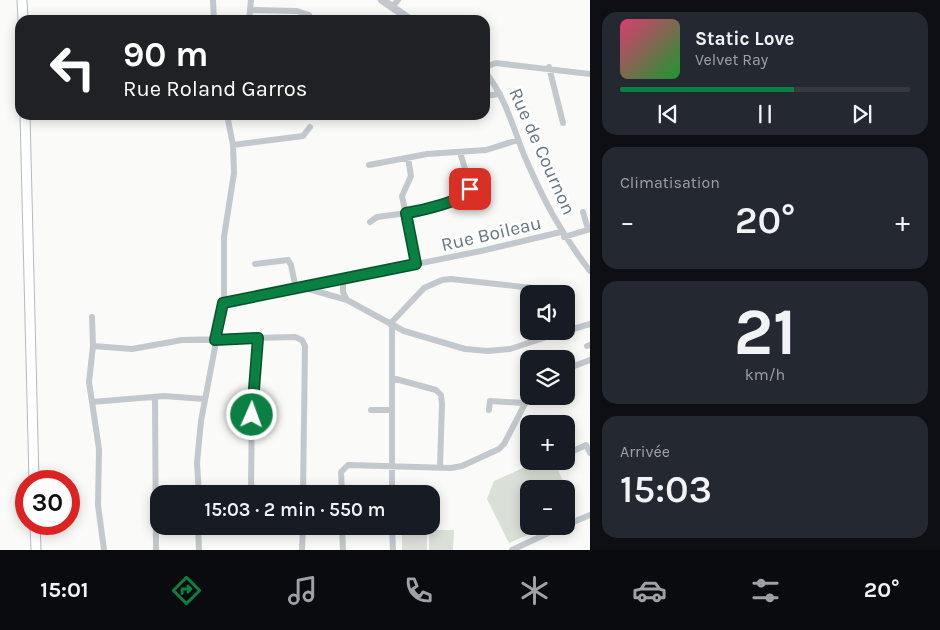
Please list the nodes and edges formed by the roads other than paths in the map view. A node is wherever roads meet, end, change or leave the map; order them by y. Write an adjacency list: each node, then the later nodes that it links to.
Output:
1 (22, 0): 8 (main road)
2 (213, 0): 9 (street)
3 (251, 0): 7 (street)
4 (382, 0): 6 (street)
5 (398, 0): 6 (street)
6 (392, 8): 12 (street)
7 (250, 10): 10 (street); 11 (street)
8 (23, 15)
9 (214, 15)
10 (250, 15)
11 (309, 15)
12 (403, 15)
13 (490, 65): 14 (street)
14 (549, 67): 15 (street); 21 (street)
15 (590, 74)
16 (490, 79): 17 (street, Rue de Cournon)
17 (500, 94): 18 (street); 23 (street, Rue de Cournon)
18 (490, 95)
19 (25, 120): 68 (main road)
20 (228, 120): 24 (street)
21 (563, 123)
22 (310, 127): 24 (street)
23 (518, 140): 25 (street); 32 (street, Rue de Cournon)
24 (233, 145): 44 (street)
25 (460, 152): 26 (street); 29 (street)
26 (408, 158): 27 (street); 29 (street)
27 (369, 165)
28 (583, 212): 31 (street)
29 (406, 213): 30 (street); 34 (street)
30 (370, 222)
31 (589, 229): 32 (street, Rue Boileau)
32 (562, 234): 34 (street, Rue Boileau); 35 (street, Rue de Cournon)
33 (255, 264): 41 (street)
34 (416, 264): 37 (street, Rue Boileau)
35 (587, 264): 36 (street, Rue de Cournon)
36 (590, 271)
37 (343, 279): 38 (street, Rue Boileau); 43 (street)
38 (329, 282): 40 (street, Rue Boileau); 42 (street)
39 (520, 287): 47 (street)
40 (304, 288): 41 (street, Rue Boileau); 42 (street)
41 (296, 289): 44 (street, Rue Boileau)
42 (328, 293): 43 (street)
43 (347, 300): 47 (street)
44 (223, 303): 50 (street)
45 (92, 318): 52 (street)
46 (590, 324): 48 (street)
47 (391, 325): 51 (street); 55 (street)
48 (575, 329)
49 (258, 338): 50 (street); 70 (street); 71 (street)
50 (215, 340): 52 (street); 57 (street)
51 (539, 340)
52 (94, 346): 58 (street)
53 (590, 360): 54 (street)
54 (575, 366)
55 (392, 378): 62 (street); 67 (street)
56 (155, 397): 57 (street); 58 (street); 84 (street)
57 (204, 399): 69 (street)
58 (92, 402): 83 (street)
59 (520, 403): 63 (street)
60 (523, 405): 67 (street)
61 (371, 410): 62 (street)
62 (392, 410): 66 (street)
63 (489, 410)
64 (589, 449): 65 (street)
65 (575, 450)
66 (392, 464): 67 (street); 72 (street); 73 (street)
67 (440, 466)
68 (34, 470)
69 (198, 485)
70 (251, 485)
71 (302, 485)
72 (342, 485)
73 (392, 485)
74 (590, 515): 75 (street)
75 (575, 522)
76 (35, 535): 82 (main road)
77 (198, 535): 85 (street)
78 (303, 535): 86 (street)
79 (342, 535): 87 (street)
80 (392, 535): 88 (street)
81 (545, 535): 89 (street)
82 (36, 550)
83 (104, 550)
84 (156, 550)
85 (199, 550)
86 (302, 550)
87 (342, 550)
88 (393, 550)
89 (512, 550)

